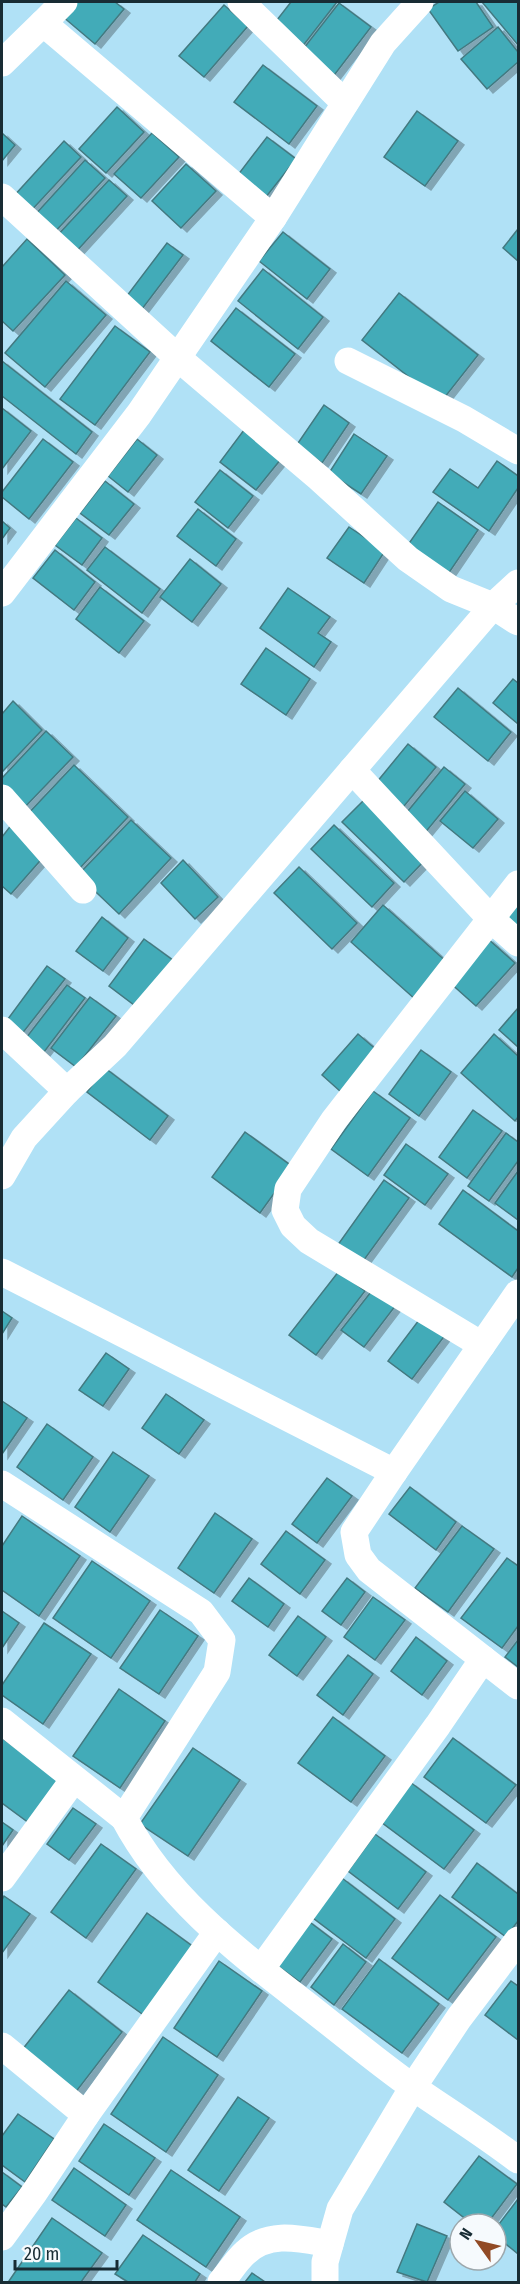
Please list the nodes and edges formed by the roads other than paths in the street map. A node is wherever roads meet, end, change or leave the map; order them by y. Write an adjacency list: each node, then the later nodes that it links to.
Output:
1 (64, 2): 4 (street)
2 (240, 2): 6 (street)
3 (420, 2): 6 (street)
4 (43, 23): 5 (street); 8 (street)
5 (2, 63)
6 (345, 103): 8 (street)
7 (2, 197): 9 (street)
8 (273, 218): 9 (street)
9 (178, 358): 13 (street); 14 (street)
10 (348, 361): 11 (street)
11 (519, 451)
12 (519, 583): 14 (street)
13 (2, 593)
14 (492, 606): 15 (street); 16 (street)
15 (519, 622)
16 (352, 771): 20 (street); 23 (street)
17 (2, 798): 19 (street)
18 (519, 884): 20 (street)
19 (82, 890)
20 (491, 919): 21 (street); 27 (street)
21 (519, 943)
22 (2, 1030): 23 (street)
23 (67, 1090): 24 (street)
24 (2, 1176)
25 (2, 1272): 28 (street)
26 (517, 1298): 27 (street)
27 (482, 1345): 28 (street)
28 (394, 1472): 30 (street)
29 (2, 1484): 34 (street)
30 (483, 1659): 31 (street); 38 (street)
31 (519, 1686)
32 (2, 1721): 33 (street)
33 (74, 1779): 34 (street); 35 (street)
34 (124, 1818): 36 (street)
35 (2, 1878)
36 (217, 1932): 38 (street); 41 (street)
37 (519, 1940): 40 (street)
38 (261, 1970): 40 (street)
39 (2, 2046): 41 (street)
40 (413, 2087): 42 (street); 44 (street)
41 (86, 2115): 43 (street)
42 (519, 2160)
43 (2, 2237)
44 (330, 2244): 45 (street); 46 (street)
45 (221, 2283)
46 (325, 2283)

